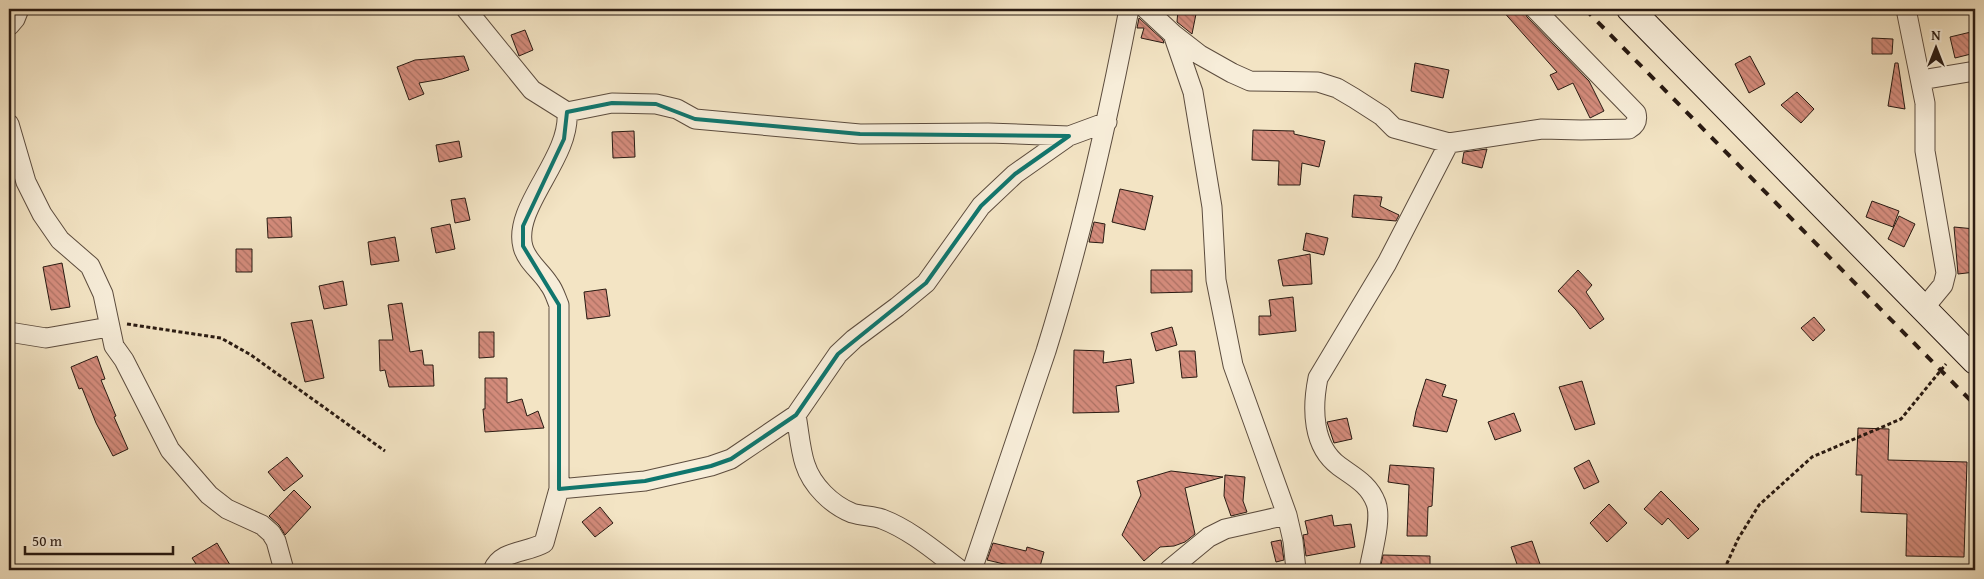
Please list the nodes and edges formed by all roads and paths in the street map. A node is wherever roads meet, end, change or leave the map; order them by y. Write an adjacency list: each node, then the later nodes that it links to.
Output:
1 (19, 9): 8 (street)
2 (466, 9): 12 (street)
3 (1129, 9): 13 (street)
4 (1146, 9): 9 (street)
5 (1534, 9): 16 (street)
6 (1630, 9): 17 (street)
7 (1906, 9): 11 (street)
8 (9, 26)
9 (1173, 34): 16 (street); 24 (street)
10 (1975, 71): 11 (street)
11 (1921, 80): 17 (street)
12 (567, 112): 15 (street); 23 (street)
13 (1107, 122): 15 (street); 28 (street)
14 (9, 124): 18 (street)
15 (1069, 136): 21 (street)
16 (1448, 143): 31 (street)
17 (1924, 308): 20 (street)
18 (109, 327): 19 (street); 22 (path); 25 (street)
19 (9, 332)
20 (1968, 353): 32 (path)
21 (796, 415): 23 (street); 27 (street)
22 (386, 451)
23 (559, 489): 26 (street)
24 (1287, 515): 29 (street); 30 (street)
25 (284, 570)
26 (493, 570)
27 (960, 570)
28 (972, 570)
29 (1169, 570)
30 (1296, 570)
31 (1369, 570)
32 (1724, 570)

